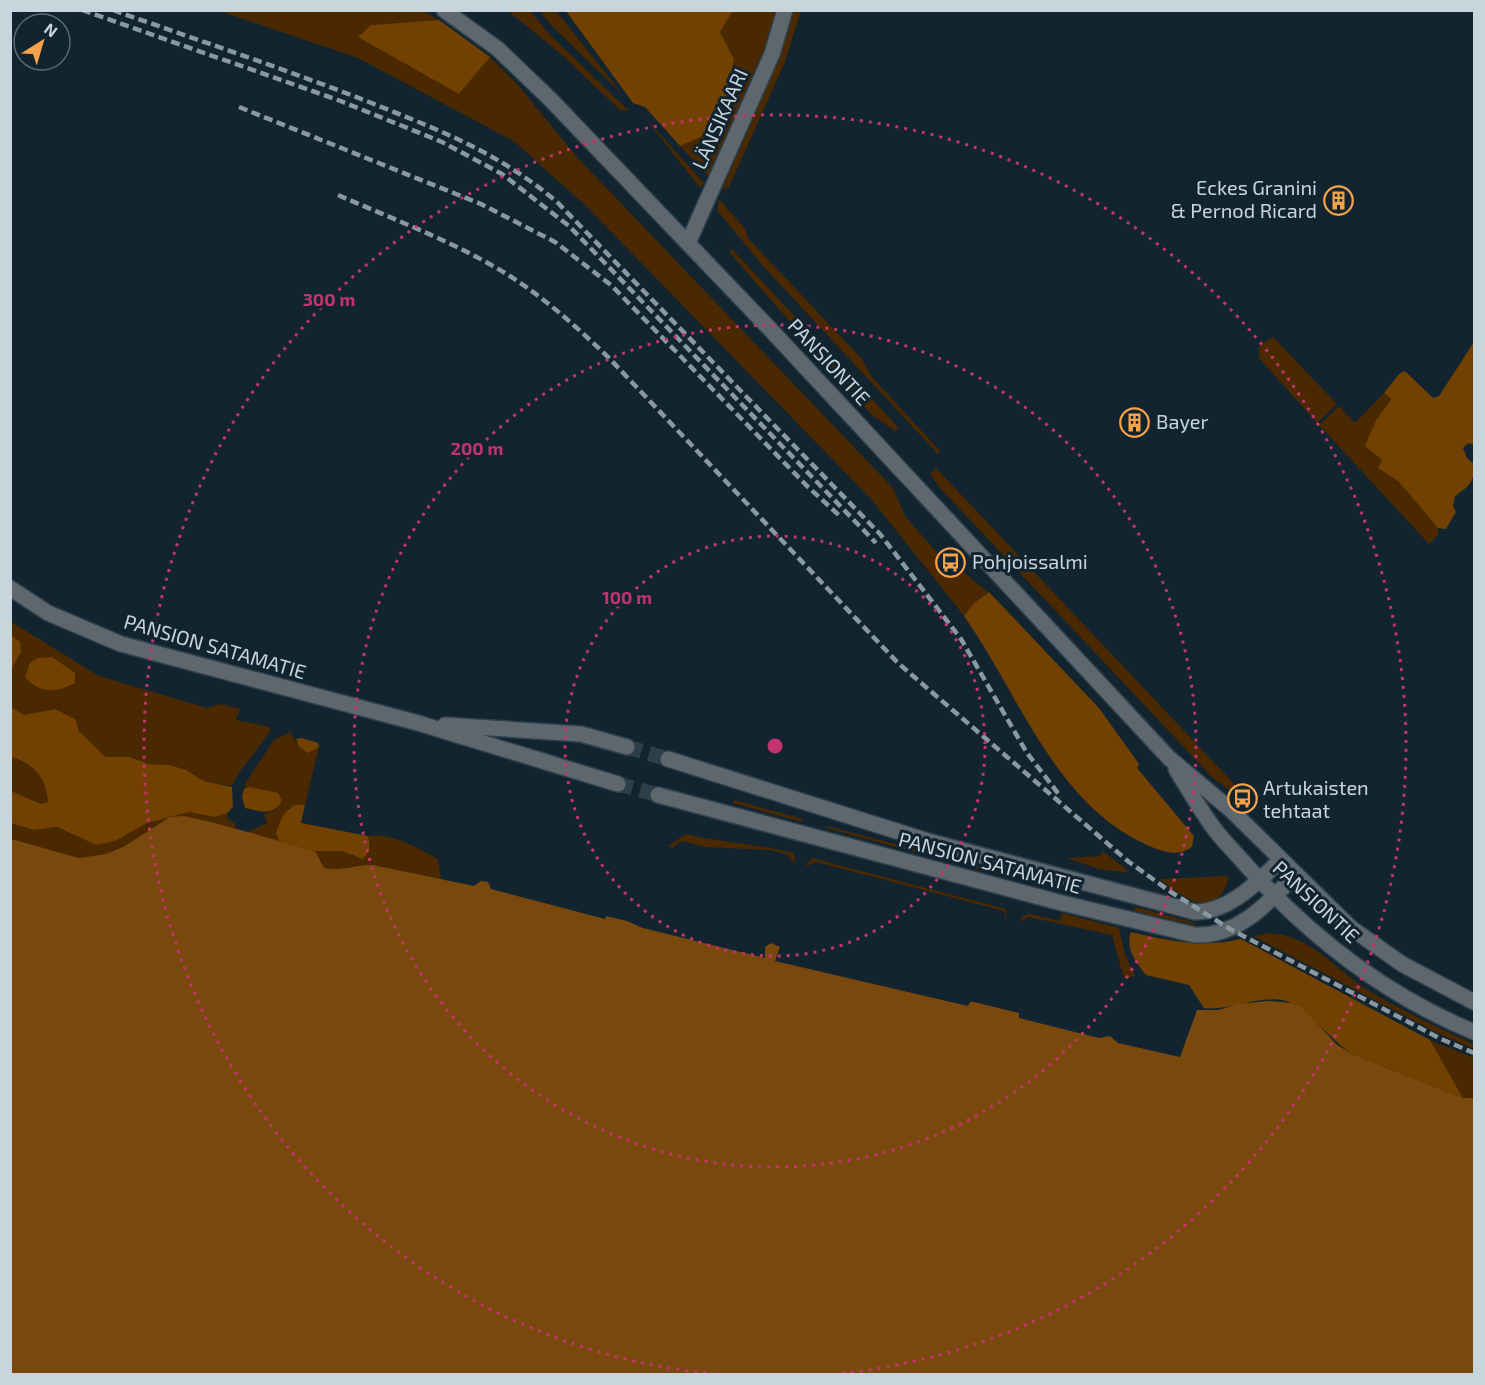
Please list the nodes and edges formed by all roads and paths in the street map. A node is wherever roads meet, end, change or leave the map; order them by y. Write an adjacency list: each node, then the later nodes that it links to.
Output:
1 (444, 10): 3 (street, PANSIONTIE)
2 (785, 10): 3 (street, LÄNSIKAARI)
3 (688, 243): 7 (street, PANSIONTIE)
4 (10, 588): 5 (street, PANSION SATAMATIE)
5 (418, 723): 6 (street, PANSION SATAMATIE); 9 (street, PANSION SATAMATIE)
6 (627, 747)
7 (1169, 758): 11 (street, PANSIONTIE); 13 (street, PANSIONTIE)
8 (668, 759): 13 (street, PANSION SATAMATIE)
9 (618, 784)
10 (658, 795): 14 (street, PANSION SATAMATIE)
11 (1281, 860): 12 (street, PANSIONTIE); 13 (street, PANSION SATAMATIE)
12 (1295, 875): 14 (street, PANSION SATAMATIE); 15 (street, PANSIONTIE)
13 (1259, 880): 14 (street, PANSIONTIE)
14 (1275, 896): 16 (street, PANSIONTIE)
15 (1474, 1002)
16 (1474, 1032)

